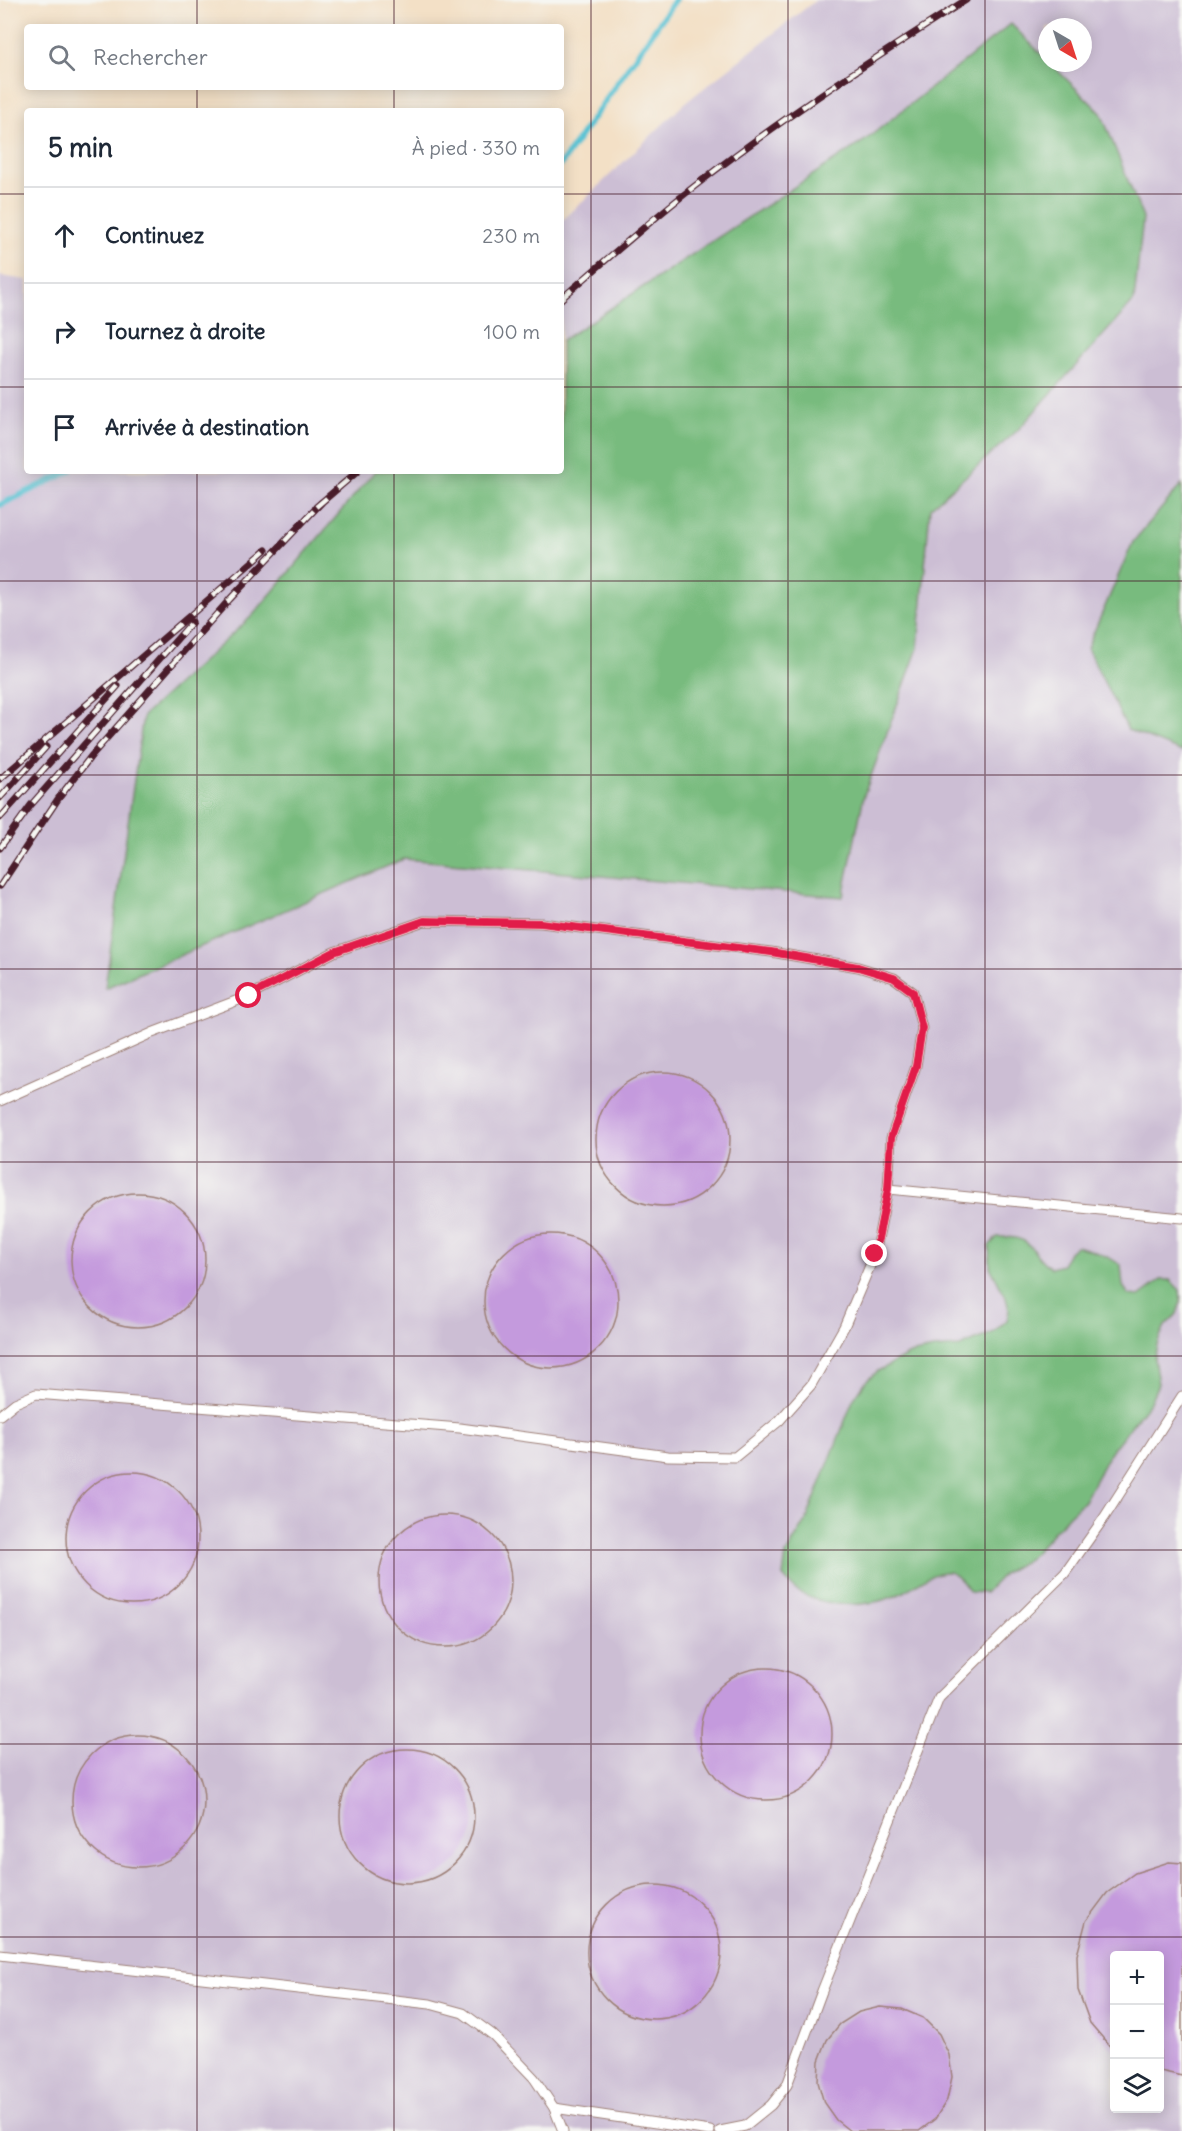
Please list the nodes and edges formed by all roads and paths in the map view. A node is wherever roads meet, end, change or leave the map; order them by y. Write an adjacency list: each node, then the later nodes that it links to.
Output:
1 (0, 1101): 2 (lane)
2 (888, 1189): 3 (lane); 5 (lane)
3 (1182, 1218)
4 (1182, 1396): 10 (lane)
5 (0, 1415)
6 (0, 1955): 7 (lane)
7 (554, 2109): 8 (lane); 9 (lane)
8 (564, 2131)
9 (710, 2131)
10 (720, 2131)

